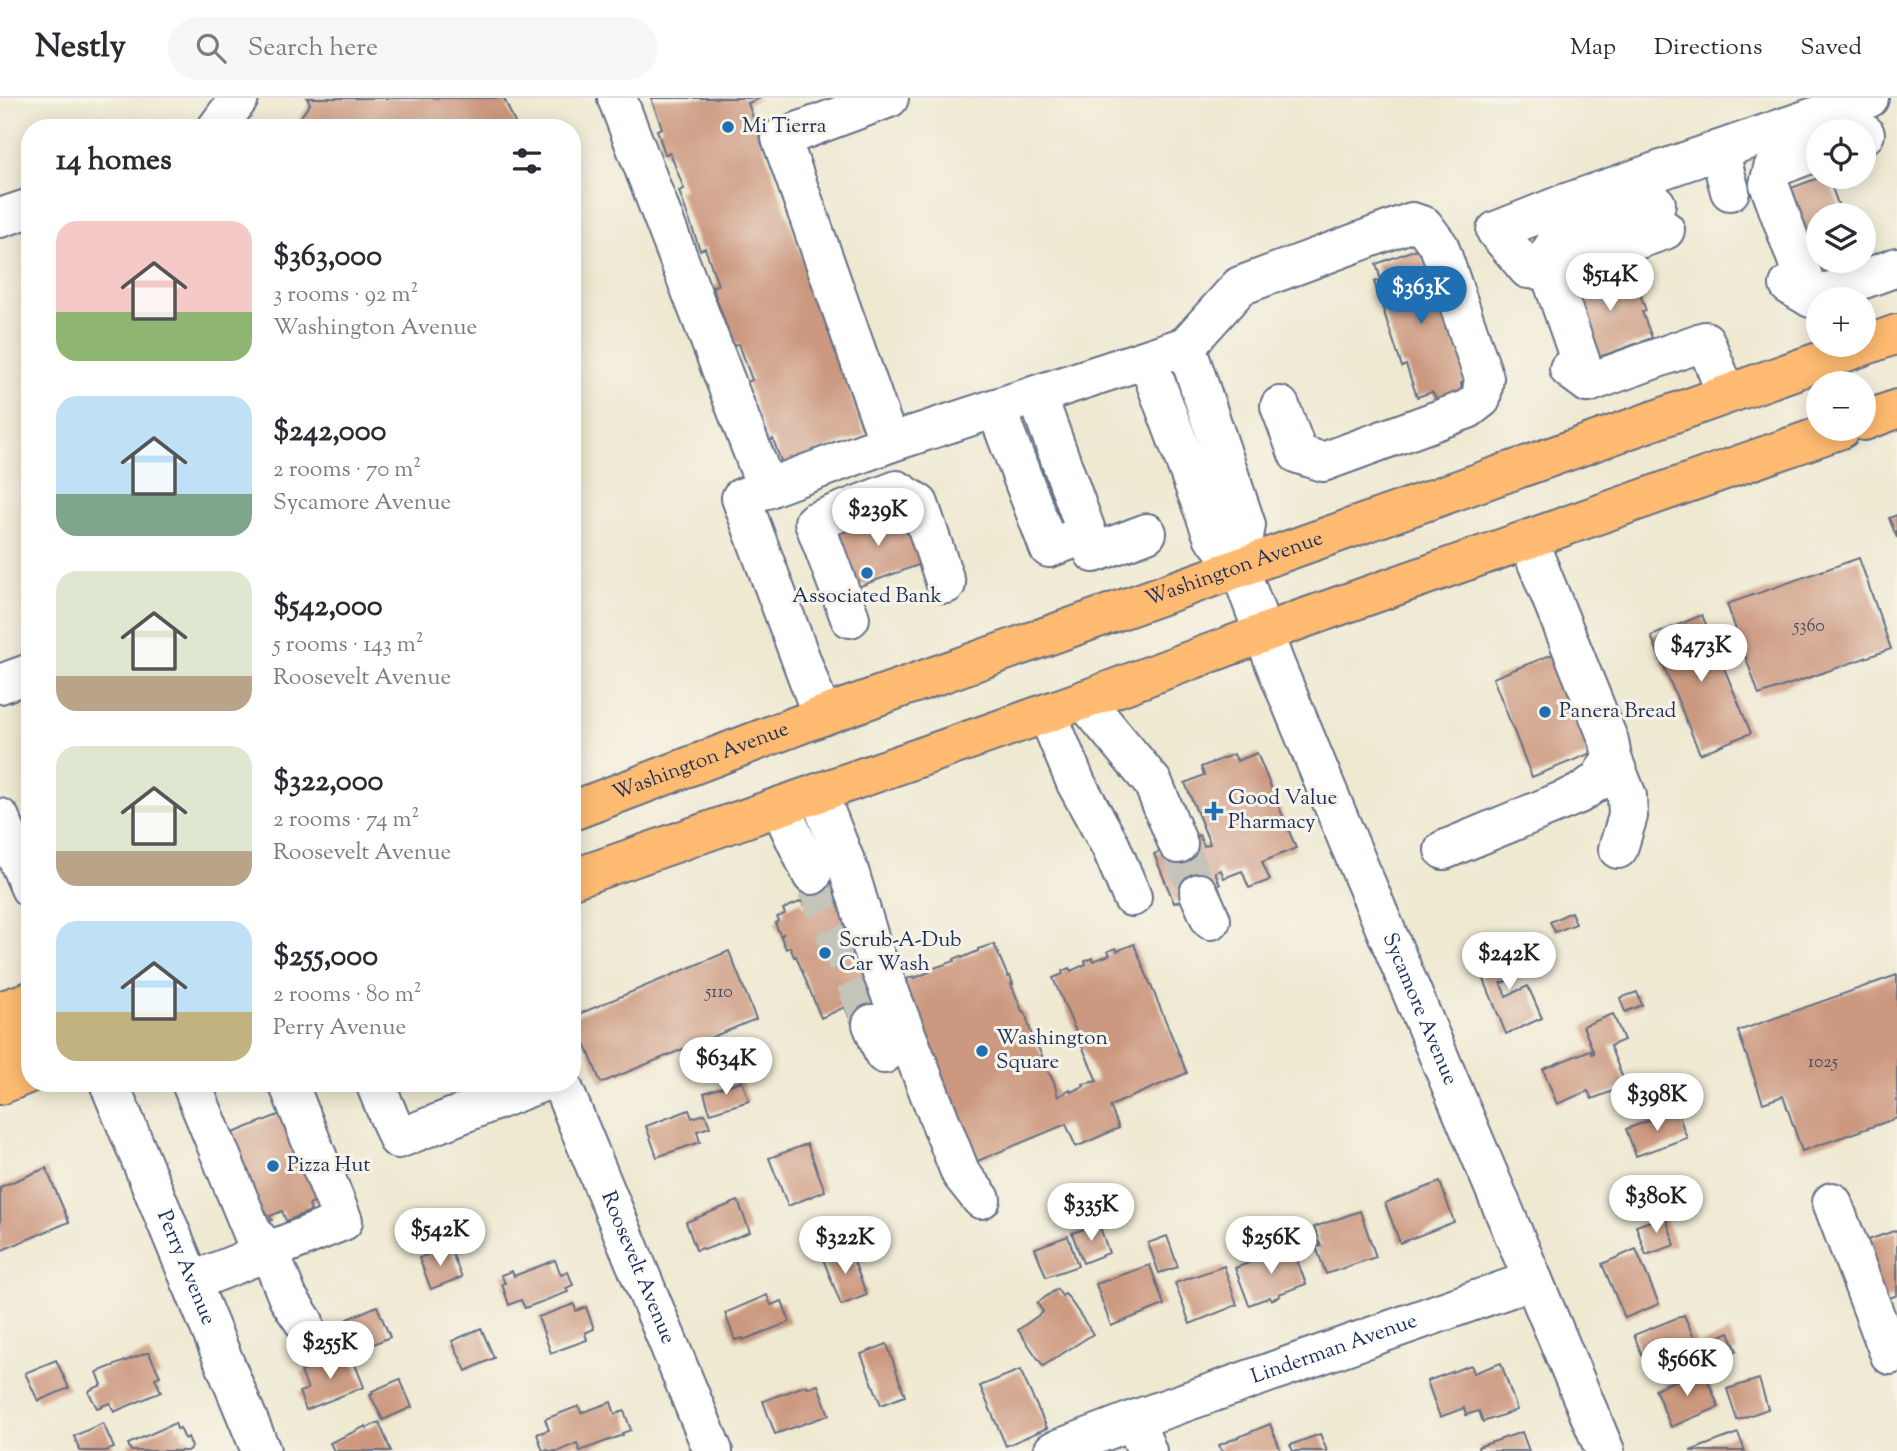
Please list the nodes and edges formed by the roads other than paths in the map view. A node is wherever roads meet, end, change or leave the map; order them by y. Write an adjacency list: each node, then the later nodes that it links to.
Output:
1 (239, 98): 4 (street)
2 (617, 98): 25 (street)
3 (889, 98): 24 (street)
4 (224, 119)
5 (1806, 133): 6 (street)
6 (1719, 150): 8 (street); 13 (street)
7 (1806, 156): 12 (street)
8 (1730, 191)
9 (21, 211): 11 (street)
10 (1660, 217): 13 (street)
11 (0, 218)
12 (1897, 267)
13 (1549, 270): 17 (street)
14 (1897, 334): 17 (main road, Washington Avenue)
15 (1186, 345): 16 (street); 19 (street); 29 (street)
16 (1147, 359): 18 (street); 29 (street)
17 (1726, 393): 29 (main road, Washington Avenue)
18 (1037, 395): 20 (street); 27 (street)
19 (1280, 406)
20 (996, 408): 24 (street); 27 (street)
21 (1897, 409): 22 (main road)
22 (1876, 417)
23 (1807, 441): 28 (main road)
24 (889, 443): 25 (street)
25 (767, 489): 37 (street)
26 (1147, 533): 27 (street)
27 (1087, 534)
28 (1528, 540): 32 (main road); 38 (street)
29 (1239, 567): 32 (street, Sycamore Avenue); 37 (main road, Washington Avenue)
30 (946, 584): 31 (street)
31 (850, 618)
32 (1263, 633): 35 (main road); 65 (street, Sycamore Avenue)
33 (21, 676): 34 (street)
34 (0, 684)
35 (1084, 700): 36 (main road); 43 (street)
36 (1046, 713): 39 (main road); 49 (street)
37 (822, 716): 41 (main road, Washington Avenue)
38 (1612, 758): 44 (street); 45 (street)
39 (818, 793): 40 (main road); 62 (street)
40 (780, 807): 47 (street); 48 (main road)
41 (581, 808)
42 (0, 821): 46 (street)
43 (1178, 844)
44 (1618, 849)
45 (1444, 850)
46 (21, 868)
47 (812, 875)
48 (581, 876)
49 (1132, 897)
50 (21, 1004): 51 (main road)
51 (0, 1012)
52 (21, 1042): 53 (main road)
53 (0, 1050)
54 (21, 1076): 55 (main road)
55 (0, 1084)
56 (113, 1092): 66 (street, Perry Avenue)
57 (195, 1092): 64 (street)
58 (292, 1092): 64 (street)
59 (379, 1092): 60 (street)
60 (517, 1092)
61 (565, 1092): 71 (street, Roosevelt Avenue)
62 (981, 1199)
63 (1832, 1202): 68 (street)
64 (270, 1251): 66 (street); 67 (street)
65 (1533, 1280): 69 (street, Linderman Avenue); 73 (street, Sycamore Avenue)
66 (191, 1282): 70 (street, Perry Avenue)
67 (304, 1322)
68 (1897, 1352)
69 (1141, 1435): 72 (street, Linderman Avenue)
70 (261, 1451)
71 (713, 1451)
72 (1052, 1451)
73 (1605, 1451)

